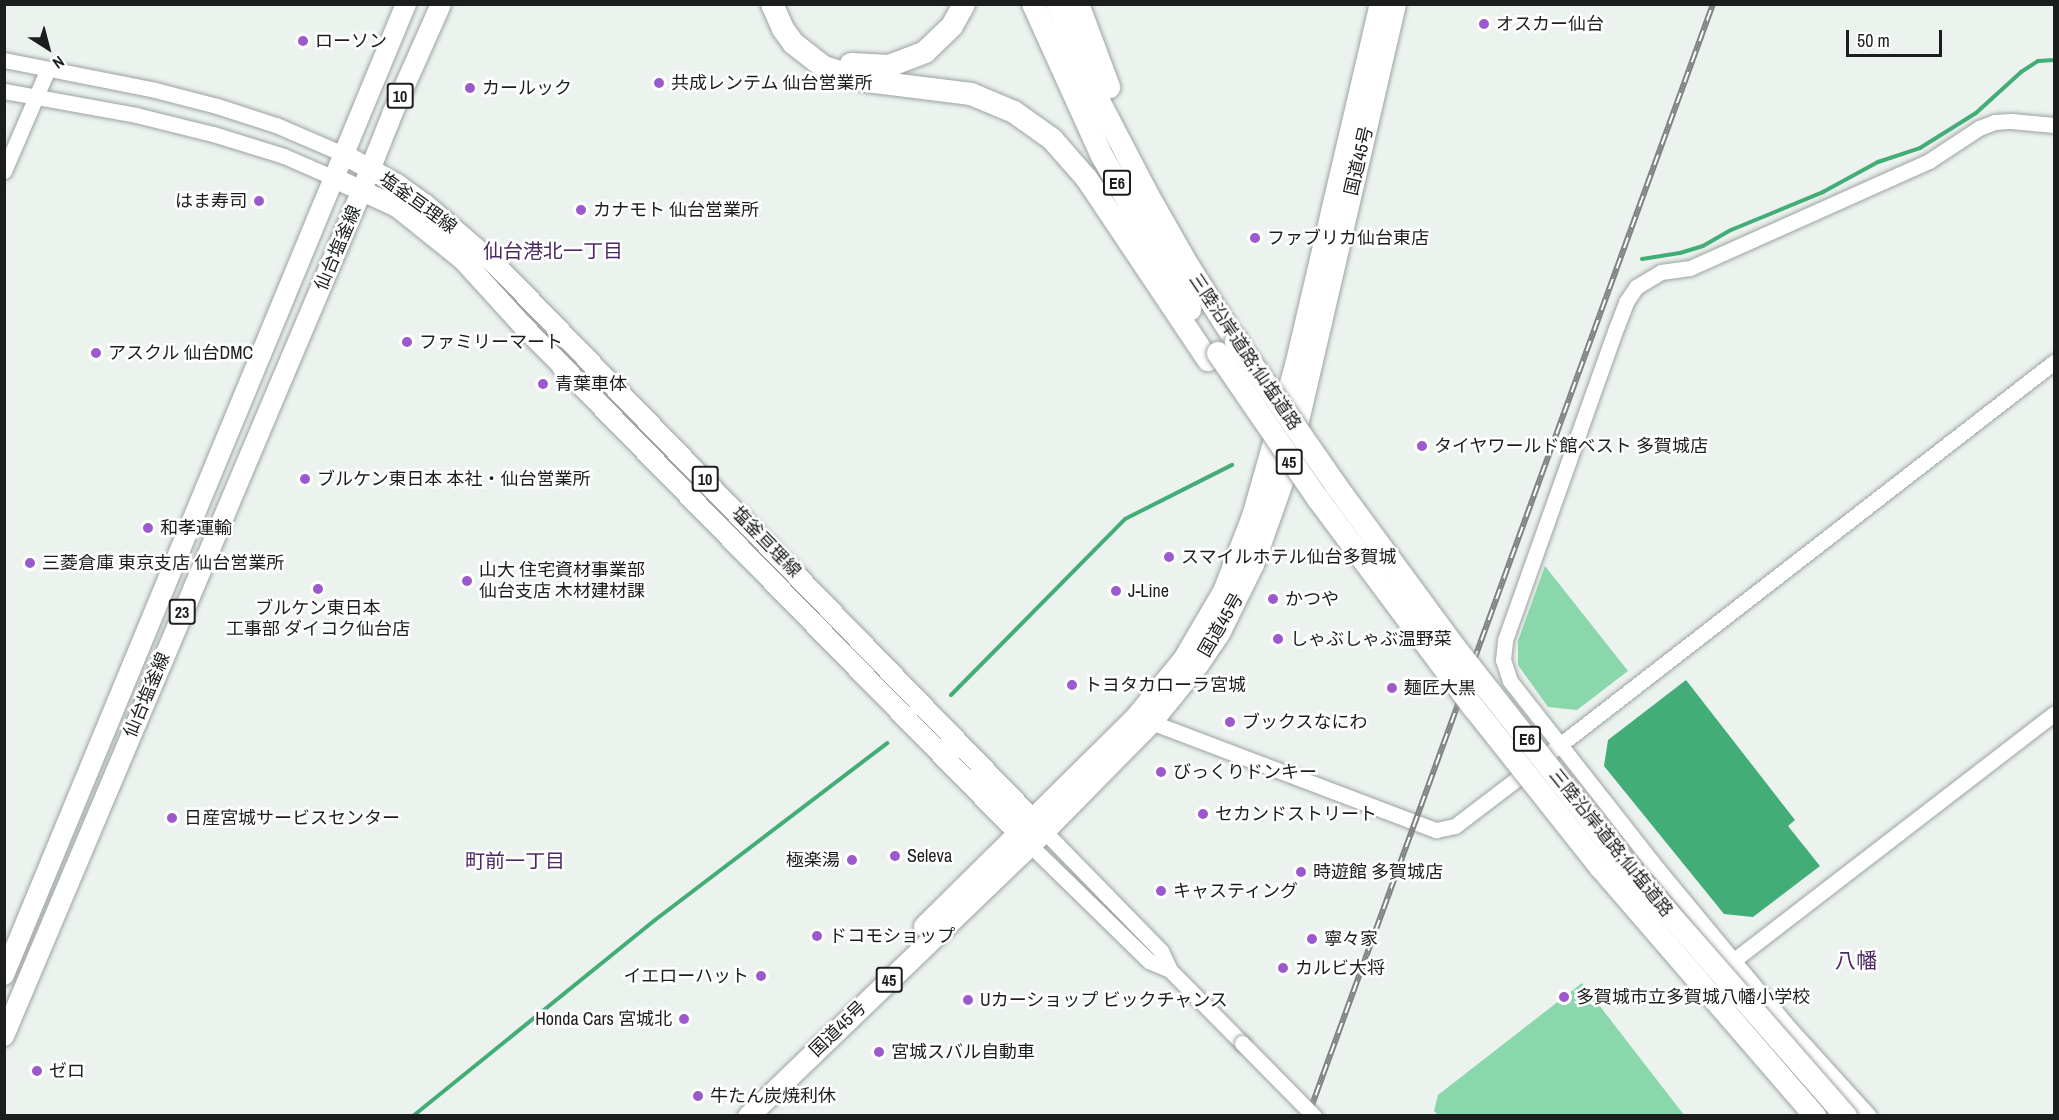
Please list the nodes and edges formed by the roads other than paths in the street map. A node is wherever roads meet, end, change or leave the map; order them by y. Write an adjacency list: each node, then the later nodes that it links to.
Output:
1 (406, 4): 16 (main road, 10)
2 (441, 4): 17 (main road, 塩釜亘理線 / 10)
3 (772, 4): 22 (highway)
4 (786, 4): 5 (highway)
5 (964, 4)
6 (1033, 4): 22 (highway, 三陸沿岸道路;仙塩道路 / E6)
7 (1057, 4): 21 (highway, 三陸沿岸道路;仙塩道路 / E6)
8 (1078, 4): 21 (highway)
9 (1380, 4): 27 (highway, 国道45号 / 45)
10 (1395, 4): 25 (highway, 国道45号 / 45)
11 (4, 60): 12 (street)
12 (48, 69): 14 (street); 16 (street)
13 (4, 91): 14 (street)
14 (35, 98): 18 (street); 19 (street)
15 (2055, 125): 26 (street)
16 (343, 154): 17 (main road, 塩釜亘理線 / 10); 19 (main road, 10)
17 (371, 168): 20 (main road, 塩釜亘理線 / 10); 27 (main road, 塩釜亘理線 / 10)
18 (4, 171)
19 (334, 178): 20 (main road, 塩釜亘理線 / 10); 29 (main road, 仙台塩釜線 / 23)
20 (362, 190): 27 (main road, 塩釜亘理線 / 10); 30 (main road, 仙台塩釜線 / 23)
21 (1233, 336): 35 (highway, 三陸沿岸道路;仙塩道路 / E6, bridge)
22 (1213, 357): 34 (highway, 三陸沿岸道路;仙塩道路 / E6, bridge)
23 (2055, 362): 26 (street)
24 (2055, 714): 28 (street)
25 (1151, 722): 26 (street); 27 (highway, 国道45号 / 45)
26 (1560, 745): 28 (street)
27 (1031, 832): 31 (highway, 国道45号 / 45); 32 (highway, 国道45号 / 45); 33 (street, bridge)
28 (1734, 960): 36 (street)
29 (4, 975)
30 (4, 1036)
31 (731, 1116)
32 (748, 1116)
33 (1314, 1116)
34 (1815, 1116)
35 (1846, 1116)
36 (1869, 1116)

